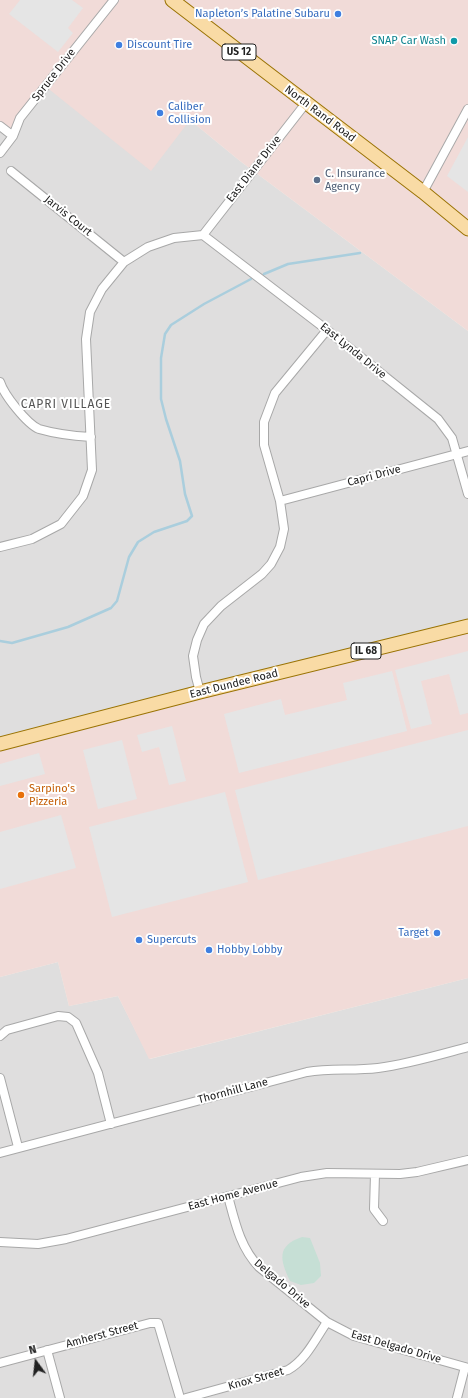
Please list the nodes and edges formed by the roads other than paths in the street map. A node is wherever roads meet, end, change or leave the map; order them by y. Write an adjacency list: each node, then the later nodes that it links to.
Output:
1 (114, 0): 6 (street, Spruce Drive)
2 (172, 0): 3 (main road, North Rand Road / US 12)
3 (306, 103): 9 (main road, North Rand Road / US 12); 11 (street, East Diane Drive)
4 (468, 109): 9 (street)
5 (0, 126): 6 (street)
6 (13, 136): 7 (street, Spruce Drive)
7 (0, 153)
8 (11, 171): 12 (street, Jarvis Court)
9 (423, 192): 10 (main road, North Rand Road / US 12)
10 (468, 229)
11 (203, 235): 12 (street); 13 (street, East Lynda Drive)
12 (124, 262): 15 (street)
13 (327, 330): 17 (street, East Lynda Drive); 19 (street)
14 (0, 382): 15 (street)
15 (91, 437): 20 (street)
16 (468, 451): 17 (street, Capri Drive)
17 (457, 454): 18 (street, East Lynda Drive); 19 (street, Capri Drive)
18 (468, 494)
19 (280, 501): 22 (street)
20 (0, 547)
21 (468, 626): 22 (main road, East Dundee Road / IL 68)
22 (200, 692): 23 (main road, East Dundee Road / IL 68)
23 (0, 744)
24 (0, 1036): 27 (street)
25 (468, 1047): 27 (street, Thornhill Lane)
26 (0, 1078): 28 (street)
27 (111, 1124): 28 (street, Thornhill Lane)
28 (18, 1147): 29 (street, Thornhill Lane)
29 (0, 1153)
30 (468, 1160): 31 (street, East Home Avenue)
31 (375, 1174): 32 (street, East Home Avenue); 33 (street)
32 (228, 1196): 34 (street, East Home Avenue); 35 (street, Delgado Drive)
33 (383, 1221)
34 (0, 1242)
35 (327, 1322): 38 (street, East Delgado Drive); 41 (street, Knox Street)
36 (47, 1350): 37 (street, Amherst Street); 39 (street); 40 (street, Amherst Street)
37 (0, 1363)
38 (466, 1368): 42 (street)
39 (60, 1398)
40 (180, 1398)
41 (186, 1398)
42 (457, 1398)

